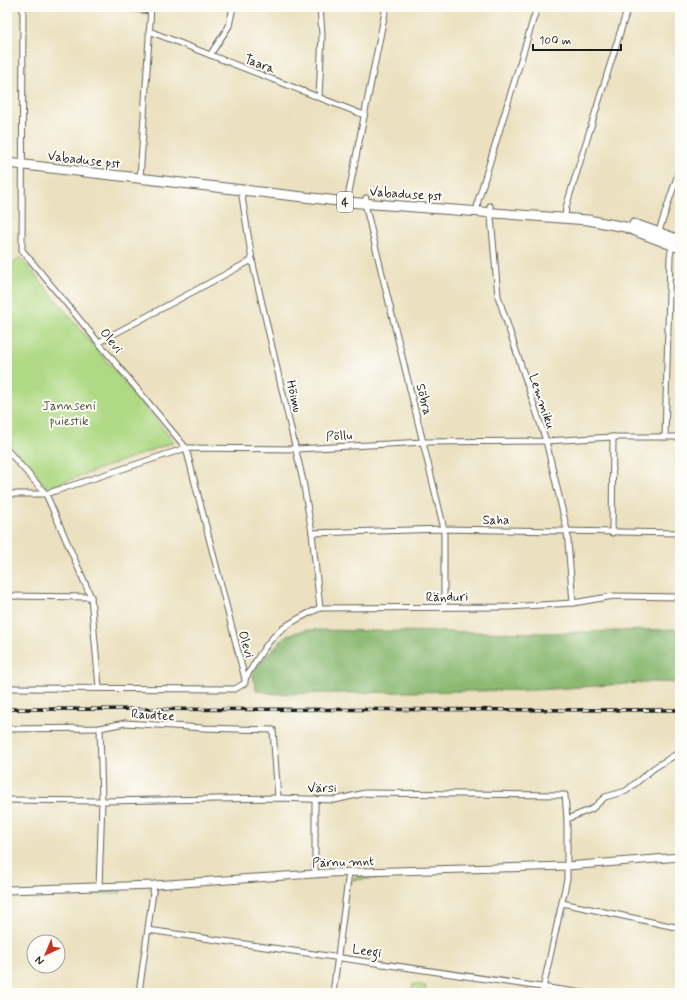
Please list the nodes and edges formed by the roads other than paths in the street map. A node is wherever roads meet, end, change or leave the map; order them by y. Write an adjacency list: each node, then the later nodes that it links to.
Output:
1 (23, 7): 14 (street, Olevi)
2 (122, 7): 8 (street)
3 (233, 7): 10 (street)
4 (320, 7): 11 (street)
5 (386, 7): 12 (street)
6 (537, 7): 21 (street)
7 (628, 7): 23 (street)
8 (150, 9): 9 (street)
9 (149, 31): 10 (street, Taara); 17 (street)
10 (210, 55): 11 (street, Taara)
11 (320, 97): 12 (street, Taara)
12 (364, 115): 19 (street)
13 (7, 158): 14 (highway, Vabaduse pst / 4)
14 (23, 162): 15 (highway, Vabaduse pst / 4); 17 (highway, Vabaduse pst / 4); 27 (street, Olevi)
15 (7, 163)
16 (680, 168): 24 (street)
17 (140, 176): 18 (highway, Vabaduse pst / 4); 19 (highway, Vabaduse pst / 4)
18 (241, 190): 19 (highway, Vabaduse pst / 4); 26 (street, Hõimu)
19 (347, 200): 20 (highway, Vabaduse pst / 4)
20 (366, 201): 21 (highway, Vabaduse pst / 4); 32 (street, Sõbra)
21 (477, 208): 22 (highway, Vabaduse pst / 4)
22 (490, 209): 23 (highway, Vabaduse pst / 4); 31 (street, Lemmiku)
23 (565, 214): 24 (highway, Vabaduse pst / 4)
24 (658, 236): 25 (highway, Vabaduse pst / 4)
25 (677, 244): 29 (street)
26 (252, 260): 27 (street); 34 (street, Hõimu)
27 (99, 342): 33 (street, Olevi)
28 (613, 437): 29 (street, Põllu); 31 (street, Põllu); 41 (street)
29 (665, 437): 30 (street, Põllu)
30 (680, 437)
31 (546, 441): 32 (street, Põllu); 39 (street, Lemmiku)
32 (424, 442): 34 (street, Põllu); 38 (street, Sõbra)
33 (186, 448): 34 (street, Põllu); 37 (street, Põllu); 49 (street, Olevi)
34 (297, 448): 40 (street, Hõimu)
35 (7, 450): 37 (street)
36 (7, 494): 37 (street, Põllu)
37 (46, 494): 45 (street)
38 (444, 529): 39 (street, Saha); 40 (street, Saha); 47 (street, Sõbra)
39 (567, 530): 41 (street, Saha); 46 (street, Lemmiku)
40 (312, 533): 48 (street, Hõimu)
41 (612, 533): 42 (street, Saha)
42 (680, 533)
43 (7, 596): 45 (street)
44 (680, 596): 46 (street, Ränduri)
45 (91, 597): 50 (street)
46 (573, 603): 47 (street, Ränduri)
47 (444, 607): 48 (street, Ränduri)
48 (320, 608): 49 (street, Ränduri)
49 (245, 679): 50 (street, Raudtee)
50 (99, 687): 51 (street, Raudtee)
51 (7, 688)
52 (100, 728): 53 (street, Raudtee); 55 (street, Raudtee); 58 (street)
53 (7, 729)
54 (680, 752): 59 (street)
55 (278, 798): 56 (street, Värsi); 58 (street, Värsi)
56 (315, 799): 59 (street, Värsi); 63 (street)
57 (7, 800): 58 (street, Värsi)
58 (102, 801): 65 (street)
59 (567, 819): 61 (street, Värsi)
60 (680, 857): 61 (main road, Pärnu mnt)
61 (567, 866): 62 (main road, Pärnu mnt); 67 (street, Värsi)
62 (349, 872): 63 (main road, Pärnu mnt); 70 (street)
63 (315, 873): 64 (main road, Pärnu mnt)
64 (154, 885): 65 (main road, Pärnu mnt); 69 (street)
65 (99, 887): 66 (main road, Pärnu mnt)
66 (7, 890)
67 (562, 903): 68 (street); 71 (street, Värsi)
68 (680, 928)
69 (148, 930): 70 (street, Leegi); 72 (street)
70 (339, 957): 71 (street, Leegi); 73 (street)
71 (542, 990): 74 (street, Leegi)
72 (139, 993)
73 (333, 993)
74 (583, 993)

